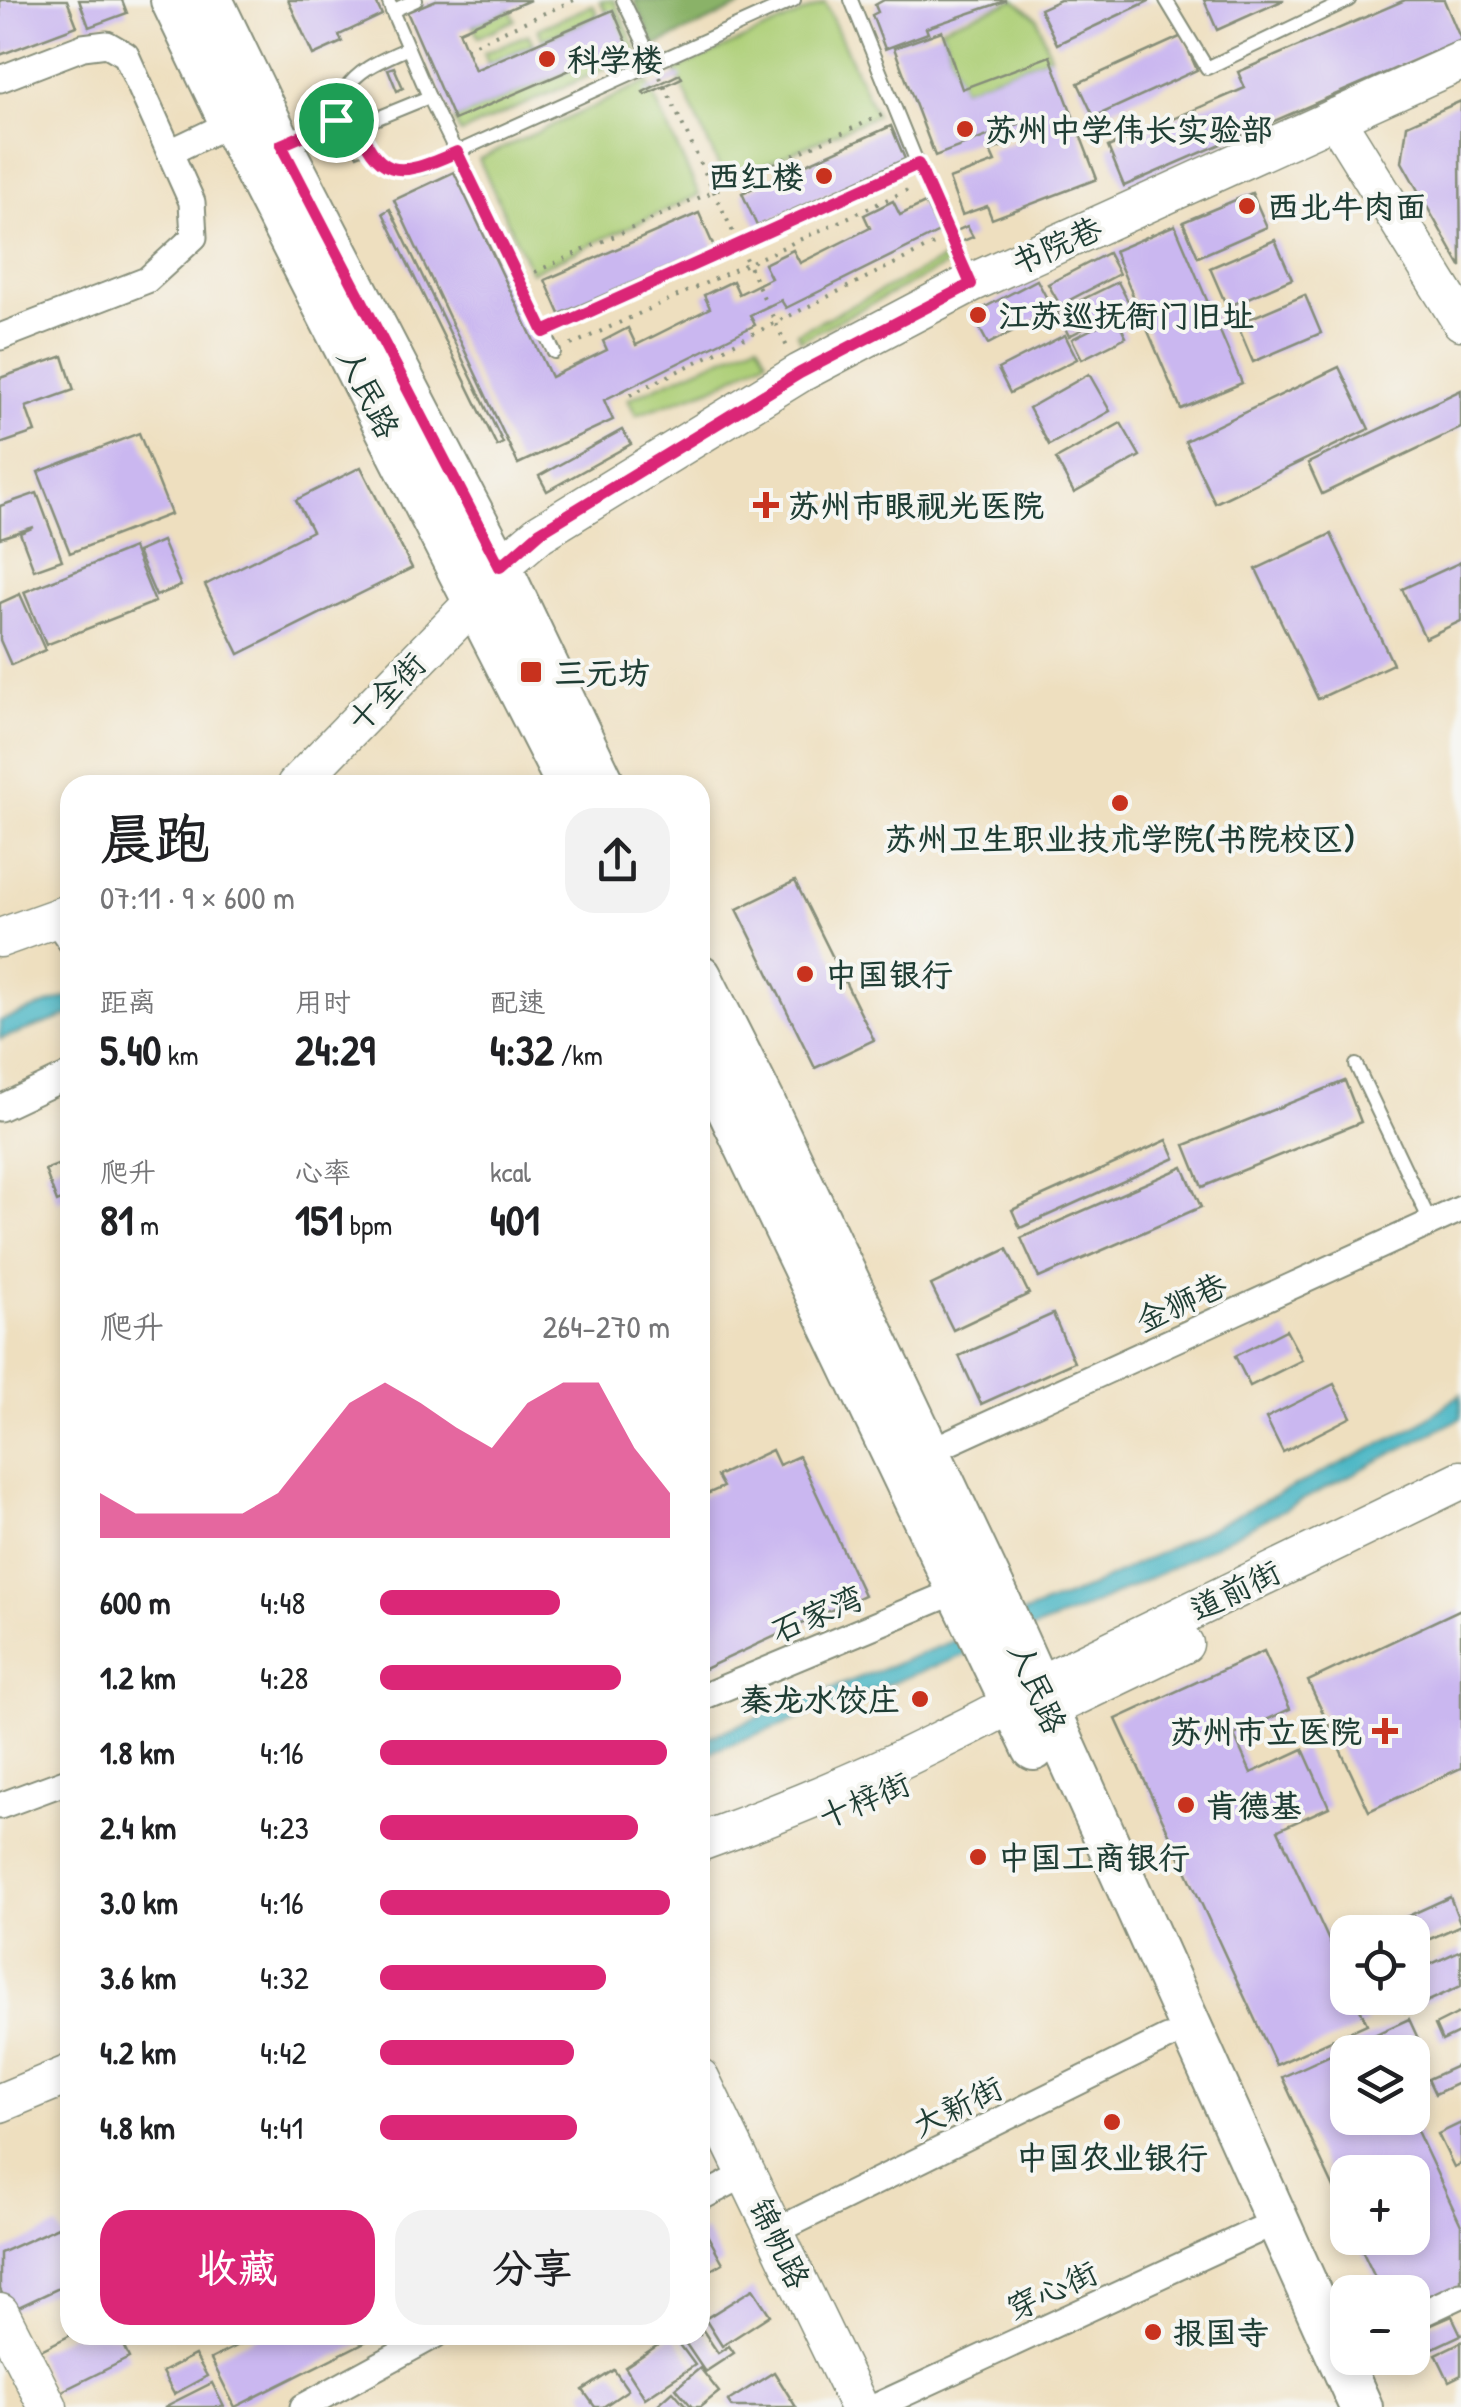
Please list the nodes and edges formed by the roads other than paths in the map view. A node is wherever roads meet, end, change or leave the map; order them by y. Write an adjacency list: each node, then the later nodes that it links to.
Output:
1 (172, 0): 17 (main road, 人民路)
2 (211, 0): 18 (main road, 人民路)
3 (416, 0): 9 (lane)
4 (624, 0): 12 (lane)
5 (794, 0): 12 (lane)
6 (851, 0): 21 (lane)
7 (1166, 0): 8 (lane)
8 (1343, 1)
9 (390, 5): 10 (lane)
10 (408, 48): 14 (lane); 16 (lane)
11 (1461, 61): 15 (main road, 书院巷)
12 (654, 64): 20 (lane)
13 (0, 80): 19 (street)
14 (430, 97): 16 (lane); 20 (lane)
15 (1335, 118): 21 (main road, 书院巷); 22 (main road)
16 (356, 120): 18 (lane); 20 (lane)
17 (231, 122): 19 (street); 25 (main road, 人民路)
18 (281, 145): 25 (main road, 人民路)
19 (170, 152): 23 (street)
20 (457, 152): 24 (lane)
21 (971, 284): 25 (main road, 书院巷)
22 (1461, 322)
23 (0, 338)
24 (554, 352)
25 (488, 584): 26 (main road, 十全街); 27 (main road, 人民路); 28 (main road, 人民路)
26 (306, 775)
27 (564, 775)
28 (598, 775)
29 (59, 917): 30 (main road)
30 (0, 938)
31 (710, 996): 38 (main road, 人民路)
32 (1356, 1064): 37 (lane)
33 (710, 1070): 41 (main road, 人民路)
34 (60, 1080): 35 (street)
35 (0, 1108)
36 (1461, 1209): 37 (street, 金狮巷)
37 (1431, 1223): 38 (street, 金狮巷)
38 (928, 1452): 41 (main road, 人民路)
39 (1461, 1480): 42 (main road, 道前街)
40 (1461, 1509): 42 (main road, 道前街)
41 (973, 1595): 42 (main road, 人民路); 43 (street, 石家湾)
42 (1023, 1691): 46 (main road, 十梓街); 47 (main road, 十梓街); 48 (main road, 人民路); 61 (main road, 人民路)
43 (710, 1694)
44 (60, 1784): 45 (street)
45 (0, 1806)
46 (710, 1838)
47 (710, 1860)
48 (1167, 2038): 56 (main road, 人民路); 57 (street, 大新街)
49 (60, 2056): 51 (main road)
50 (60, 2078): 53 (main road)
51 (0, 2079)
52 (710, 2099): 54 (main road, 锦帆路)
53 (0, 2103)
54 (746, 2174): 55 (street); 57 (main road, 锦帆路)
55 (710, 2193)
56 (1256, 2231): 67 (street, 穿心街); 68 (main road, 人民路)
57 (774, 2232): 66 (main road, 锦帆路)
58 (1461, 2295): 59 (street)
59 (1430, 2310)
60 (0, 2313): 64 (main road)
61 (1330, 2324)
62 (417, 2345): 65 (street)
63 (1351, 2375): 69 (main road, 人民路)
64 (48, 2407)
65 (303, 2407)
66 (860, 2407)
67 (875, 2407)
68 (1335, 2407)
69 (1362, 2407)

